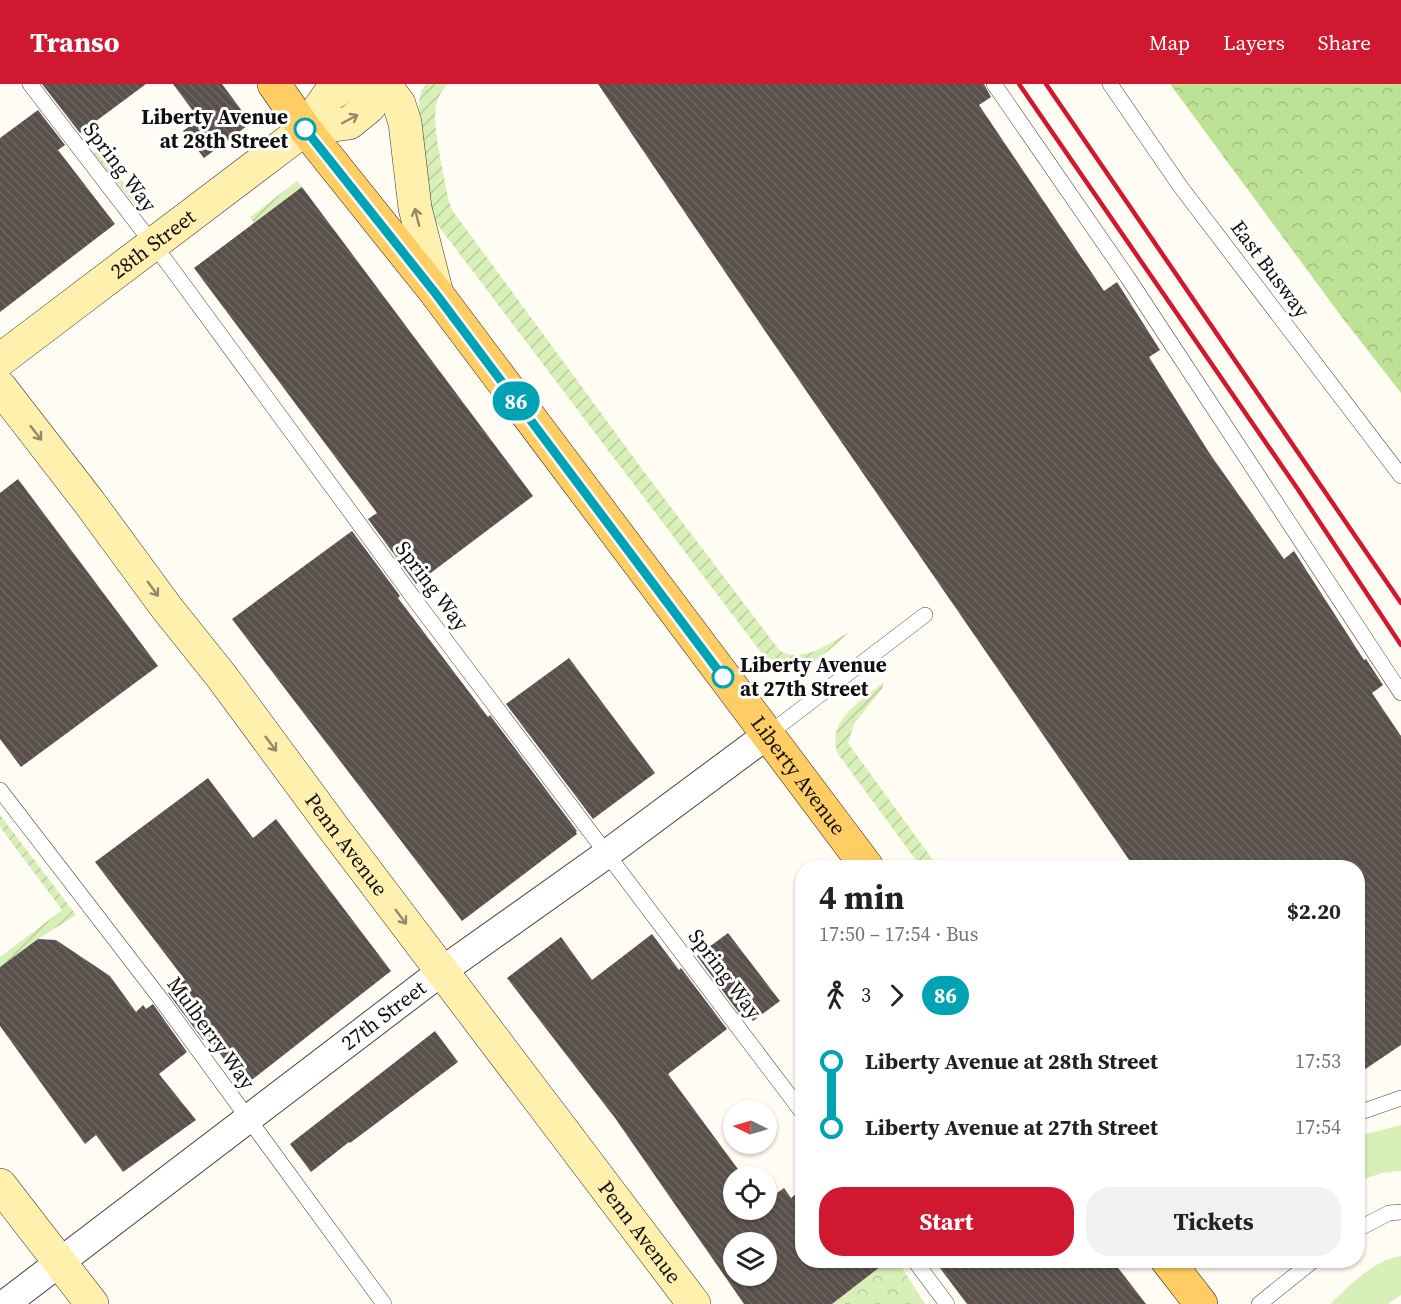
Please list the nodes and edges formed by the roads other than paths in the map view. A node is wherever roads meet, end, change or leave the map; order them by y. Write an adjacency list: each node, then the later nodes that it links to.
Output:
1 (30, 84): 9 (lane, Spring Way)
2 (274, 84): 8 (main road, Liberty Avenue)
3 (346, 84): 8 (street, 28th Street)
4 (376, 84): 8 (street, 28th Street, one-way to 4)
5 (384, 84): 10 (street, one-way to 5)
6 (994, 84): 15 (lane)
7 (1110, 84): 13 (lane, East Busway)
8 (305, 129): 9 (street, 28th Street); 10 (main road, Liberty Avenue)
9 (153, 244): 11 (street, 28th Street); 18 (lane, Spring Way)
10 (436, 294): 16 (main road, Liberty Avenue)
11 (0, 360)
12 (0, 387): 20 (street, Penn Avenue, one-way to 20)
13 (1401, 476)
14 (925, 615): 16 (lane)
15 (1401, 693)
16 (767, 735): 18 (street, 27th Street); 19 (main road, Liberty Avenue)
17 (0, 790): 24 (lane, Mulberry Way)
18 (608, 853): 20 (street, 27th Street); 22 (lane, Spring Way)
19 (862, 860)
20 (442, 971): 24 (street, 27th Street); 35 (street, Penn Avenue)
21 (1401, 1098): 23 (lane)
22 (795, 1103)
23 (1365, 1111)
24 (249, 1119): 28 (street, 27th Street); 34 (lane, Mulberry Way)
25 (0, 1185): 28 (street)
26 (1401, 1212): 27 (lane)
27 (1365, 1225)
28 (60, 1262): 32 (street, 27th Street); 33 (street)
29 (920, 1268): 36 (lane)
30 (1176, 1268): 37 (main road)
31 (1304, 1268): 38 (lane)
32 (5, 1304)
33 (92, 1304)
34 (384, 1304)
35 (694, 1304)
36 (947, 1304)
37 (1201, 1304)
38 (1259, 1304)

